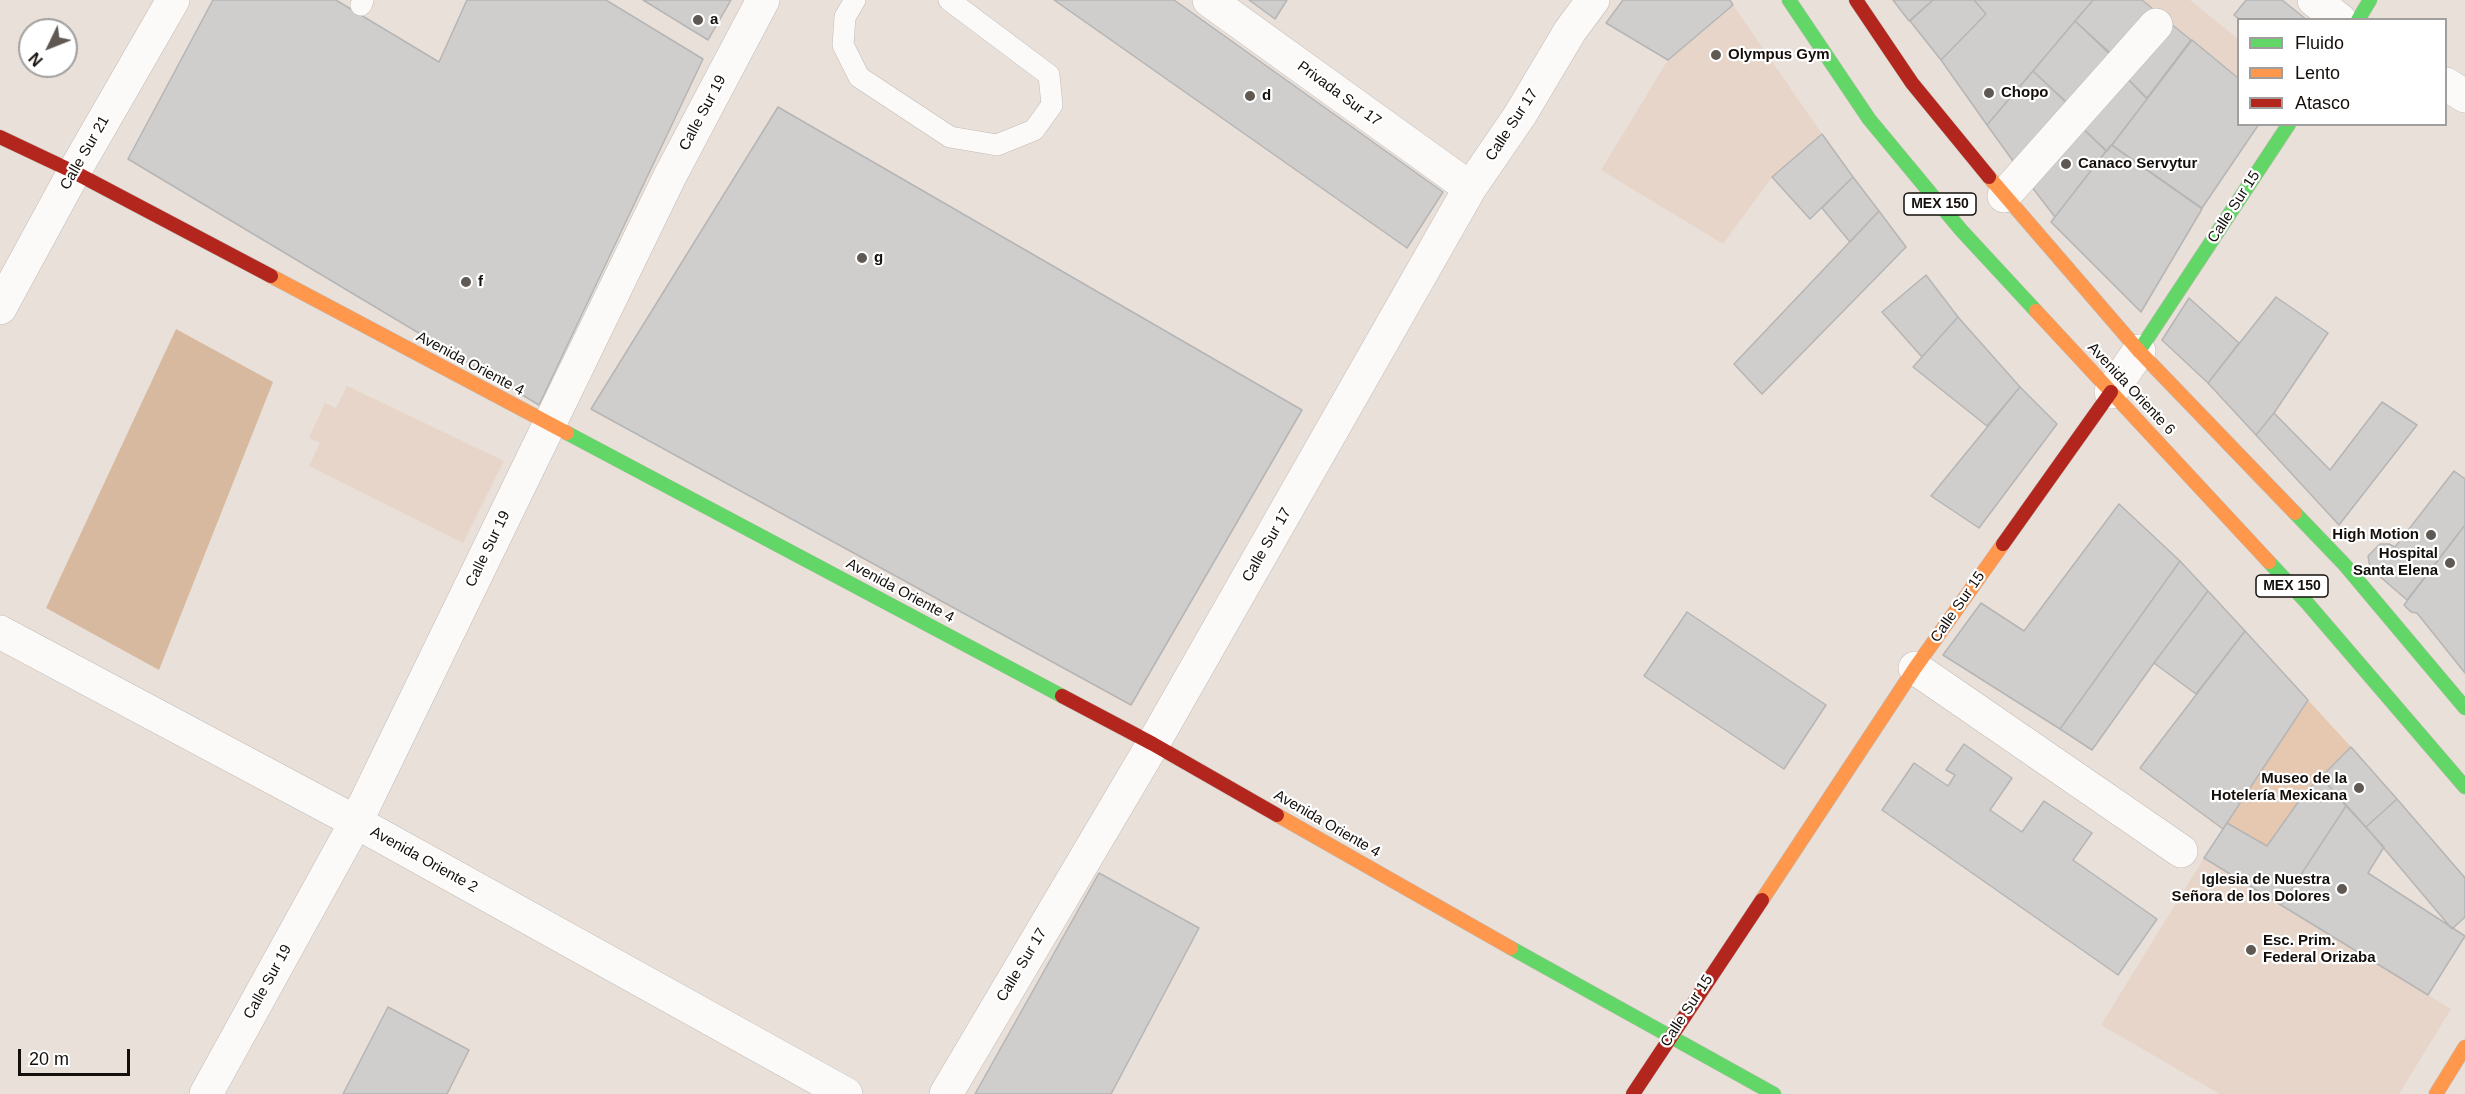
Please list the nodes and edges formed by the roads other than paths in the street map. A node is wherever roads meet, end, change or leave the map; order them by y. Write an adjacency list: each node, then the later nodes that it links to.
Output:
1 (173, 0): 18 (street, Calle Sur 21)
2 (763, 0): 24 (street, Calle Sur 19)
3 (855, 0): 4 (lane)
4 (949, 0)
5 (1209, 0): 19 (street, Privada Sur 17)
6 (1593, 0): 19 (street, Calle Sur 17)
7 (1789, 0): 23 (street, Avenida Oriente 6 / MEX 150)
8 (1856, 0): 20 (street, MEX 150)
9 (2314, 0): 11 (street)
10 (2370, 0): 12 (street)
11 (2337, 18)
12 (2359, 18)
13 (2156, 25): 20 (street)
14 (2447, 85): 15 (street)
15 (2465, 96)
16 (2288, 126): 22 (street, Calle Sur 15)
17 (0, 137): 18 (street, Avenida Oriente 4)
18 (74, 172): 21 (street, Calle Sur 21); 24 (street, Avenida Oriente 4)
19 (1470, 188): 28 (street, Calle Sur 17)
20 (2004, 196): 22 (street, MEX 150)
21 (0, 308)
22 (2139, 351): 23 (street, Calle Sur 15); 27 (street, MEX 150)
23 (2110, 392): 26 (street, Calle Sur 15); 29 (street, Avenida Oriente 6 / MEX 150)
24 (548, 425): 28 (street, Avenida Oriente 4); 30 (street, Calle Sur 19)
25 (0, 632): 30 (street, Avenida Oriente 2)
26 (1916, 668): 31 (street); 32 (street, Calle Sur 15)
27 (2465, 708)
28 (1153, 744): 32 (street, Avenida Oriente 4); 36 (street, Calle Sur 17)
29 (2465, 787)
30 (356, 822): 34 (street, Calle Sur 19); 35 (street, Avenida Oriente 2)
31 (2181, 851)
32 (1670, 1037): 37 (street, Calle Sur 15); 38 (street, Avenida Oriente 4)
33 (2465, 1047): 39 (street)
34 (206, 1094)
35 (846, 1094)
36 (946, 1094)
37 (1634, 1094)
38 (1774, 1094)
39 (2436, 1094)

